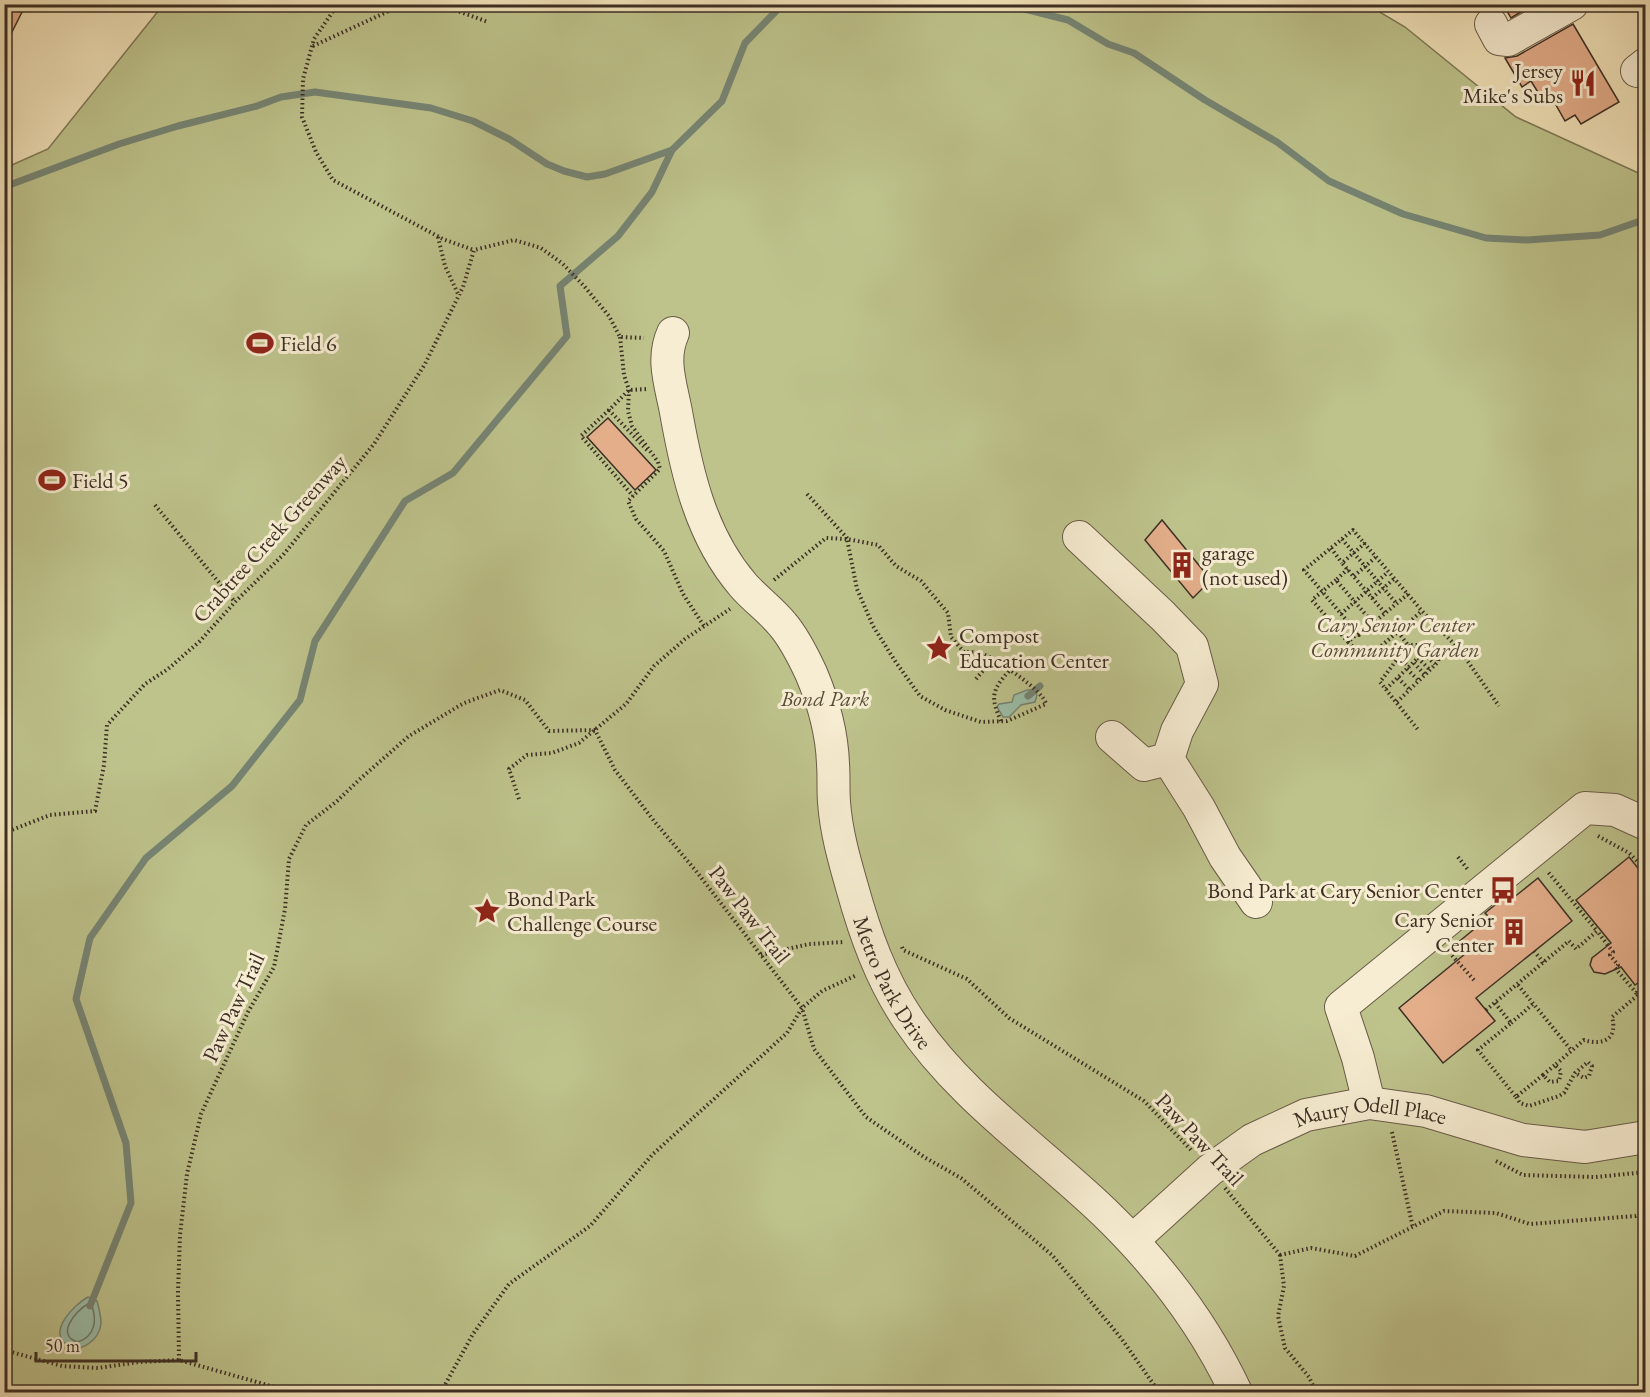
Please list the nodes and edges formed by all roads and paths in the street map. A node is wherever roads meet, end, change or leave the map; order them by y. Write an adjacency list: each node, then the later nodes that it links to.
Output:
1 (338, 4): 8 (path)
2 (404, 4): 8 (path)
3 (438, 4): 7 (path)
4 (1540, 4): 6 (street)
5 (1572, 4): 6 (street)
6 (1490, 14)
7 (488, 22)
8 (312, 46): 9 (path)
9 (438, 236): 10 (path); 11 (path)
10 (474, 250): 11 (path, Crabtree Creek Greenway); 12 (path)
11 (459, 297): 41 (path, Crabtree Creek Greenway)
12 (620, 337): 13 (path); 14 (path)
13 (670, 340): 38 (street, Metro Park Drive)
14 (629, 390): 15 (path); 16 (path)
15 (609, 410): 16 (path); 18 (path)
16 (658, 462): 18 (path)
17 (807, 494): 21 (path)
18 (633, 496): 48 (path)
19 (155, 505): 41 (path)
20 (1079, 537): 73 (street)
21 (847, 539): 38 (path); 55 (path); 69 (path)
22 (1342, 539): 23 (path); 24 (path); 25 (path)
23 (1365, 543): 25 (path); 26 (path)
24 (1331, 548): 27 (path); 36 (path)
25 (1354, 553): 27 (path); 28 (path)
26 (1376, 557): 28 (path); 30 (path)
27 (1342, 562): 29 (path)
28 (1366, 566): 31 (path); 34 (path)
29 (1348, 569): 31 (path); 33 (path)
30 (1388, 572): 32 (path); 34 (path)
31 (1354, 576): 37 (path)
32 (1394, 579): 35 (path); 39 (path)
33 (1336, 580): 36 (path); 42 (path)
34 (1378, 581): 35 (path); 37 (path)
35 (1384, 588): 40 (path); 43 (path)
36 (1322, 591): 46 (path); 51 (path)
37 (1366, 591): 40 (path); 42 (path)
38 (754, 594): 48 (path); 84 (street, Metro Park Drive)
39 (1408, 594): 43 (path); 44 (path)
40 (1372, 598): 45 (path)
41 (235, 602): 77 (path, Crabtree Creek Greenway)
42 (1354, 602): 46 (path); 47 (path)
43 (1396, 603): 45 (path)
44 (1422, 611): 49 (path); 68 (path)
45 (1385, 613): 47 (path)
46 (1341, 614): 50 (path)
47 (1373, 623): 50 (path)
48 (704, 626): 70 (path)
49 (1398, 632): 51 (path); 52 (path)
50 (1358, 633): 51 (path)
51 (1348, 642)
52 (1408, 645): 53 (path); 54 (path); 57 (path)
53 (1399, 657): 58 (path); 65 (path)
54 (1420, 657): 56 (path); 57 (path); 59 (path)
55 (992, 660): 60 (path); 63 (path)
56 (1413, 663): 58 (path); 61 (path)
57 (1436, 664): 59 (path)
58 (1408, 668): 62 (path); 64 (path)
59 (1430, 670): 61 (path)
60 (1009, 671): 69 (path); 69 (path)
61 (1425, 675): 64 (path)
62 (1398, 678): 65 (path); 66 (path)
63 (976, 679)
64 (1419, 681): 66 (path)
65 (1386, 689): 67 (path)
66 (1410, 690): 67 (path)
67 (1397, 702): 71 (path)
68 (1499, 706)
69 (1000, 721)
70 (595, 730): 74 (path); 88 (path, Paw Paw Trail); 114 (path, Paw Paw Trail)
71 (1419, 731)
72 (1112, 737): 73 (street)
73 (1168, 759): 82 (street)
74 (519, 799)
75 (1590, 821): 76 (street); 80 (path); 105 (street)
76 (1646, 824)
77 (4, 833)
78 (1458, 857): 81 (path)
79 (1541, 863): 83 (path)
80 (1646, 870)
81 (1475, 878)
82 (1256, 902)
83 (1597, 931): 89 (path); 94 (path)
84 (857, 941): 88 (path); 111 (street, Metro Park Drive)
85 (899, 941): 108 (path, Paw Paw Trail)
86 (1448, 950): 91 (path)
87 (1534, 951): 89 (path)
88 (761, 956): 97 (path, Paw Paw Trail)
89 (1544, 963): 92 (path)
90 (862, 972): 97 (path)
91 (1474, 980)
92 (1518, 984): 95 (path); 96 (path)
93 (1646, 985): 94 (path)
94 (1636, 993): 100 (path)
95 (1495, 1003): 98 (path); 99 (path)
96 (1533, 1004): 99 (path); 100 (path)
97 (802, 1008): 116 (path); 117 (path)
98 (1486, 1010)
99 (1511, 1023): 104 (path)
100 (1572, 1050): 101 (path)
101 (1555, 1065): 103 (path); 103 (path)
102 (1575, 1072): 102 (path); 104 (path)
103 (1543, 1075): 104 (path)
104 (1516, 1097)
105 (1369, 1103): 107 (street, Maury Odell Place); 108 (street, Maury Odell Place)
106 (1392, 1129): 110 (path)
107 (1646, 1137)
108 (1210, 1170): 111 (street, Maury Odell Place); 112 (path, Paw Paw Trail)
109 (1646, 1212): 110 (path)
110 (1413, 1228): 112 (path)
111 (1133, 1240): 118 (street, Metro Park Drive)
112 (1280, 1255): 119 (path)
113 (4, 1350): 114 (path)
114 (178, 1360): 115 (path)
115 (292, 1392)
116 (441, 1392)
117 (1159, 1392)
118 (1236, 1392)
119 (1316, 1392)

